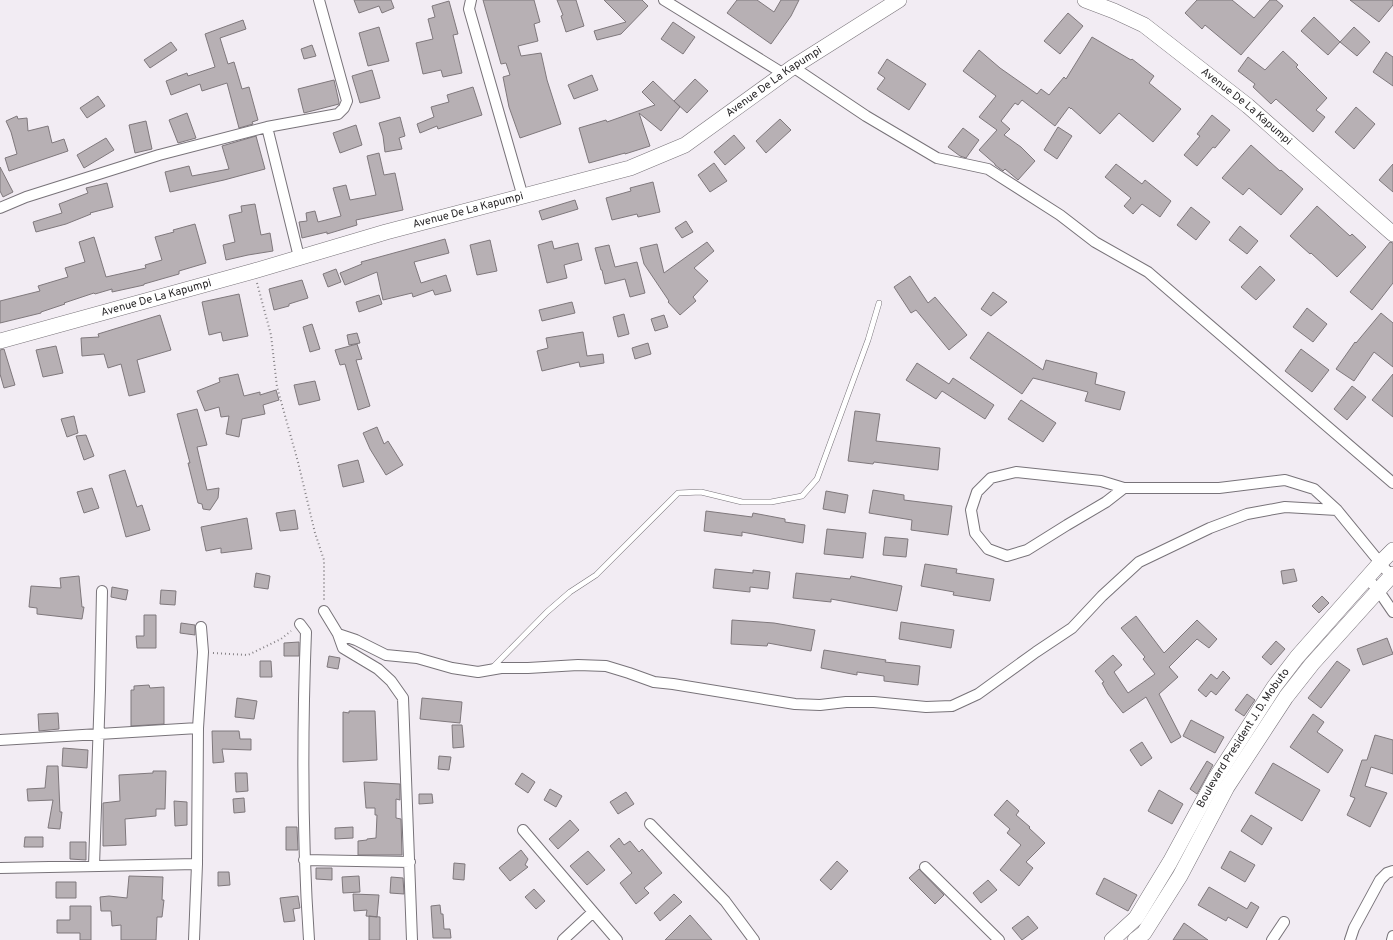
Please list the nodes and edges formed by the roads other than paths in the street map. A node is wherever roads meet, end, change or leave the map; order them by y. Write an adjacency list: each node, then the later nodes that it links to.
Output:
1 (319, 0): 9 (street)
2 (472, 0): 10 (street)
3 (664, 0): 8 (street)
4 (899, 0): 8 (main road, Avenue De La Kapumpi)
5 (1085, 0): 7 (main road, Avenue De La Kapumpi)
6 (1118, 0): 7 (main road)
7 (1144, 25): 12 (main road, Avenue De La Kapumpi)
8 (788, 70): 10 (main road, Avenue De La Kapumpi); 16 (street)
9 (268, 127): 11 (street); 13 (street)
10 (523, 197): 13 (main road, Avenue De La Kapumpi)
11 (0, 208)
12 (1393, 234)
13 (299, 257): 15 (main road, Avenue De La Kapumpi)
14 (879, 303): 30 (lane)
15 (0, 341)
16 (1393, 483)
17 (1124, 488): 17 (street); 18 (street)
18 (1337, 510): 20 (street); 30 (street)
19 (1393, 550): 20 (main road, Boulevard President J. D. Mobuto)
20 (1381, 562): 21 (street); 22 (main road, Boulevard President J. D. Mobuto)
21 (1392, 575): 23 (main road, Boulevard President J. D. Mobuto)
22 (1367, 578): 23 (street); 31 (main road, Boulevard President J. D. Mobuto)
23 (1378, 590): 26 (street); 32 (main road, Boulevard President J. D. Mobuto)
24 (102, 591): 34 (street)
25 (324, 611): 29 (street)
26 (1393, 612)
27 (300, 624): 39 (street)
28 (201, 627): 33 (street)
29 (338, 634): 30 (street); 40 (street)
30 (490, 670)
31 (1274, 687): 32 (main road); 36 (main road, Boulevard President J. D. Mobuto)
32 (1286, 697): 36 (main road, Boulevard President J. D. Mobuto)
33 (198, 728): 34 (street); 41 (street)
34 (99, 735): 35 (street); 42 (street)
35 (0, 740)
36 (1221, 783): 56 (main road, Boulevard President J. D. Mobuto); 57 (main road, Boulevard President J. D. Mobuto)
37 (650, 824): 54 (street)
38 (523, 830): 46 (street)
39 (304, 860): 40 (street); 50 (street)
40 (410, 862): 51 (street)
41 (197, 864): 42 (street); 49 (street)
42 (94, 866): 44 (street)
43 (926, 867): 55 (street)
44 (0, 868)
45 (1393, 871): 59 (street)
46 (593, 912): 52 (street); 53 (street)
47 (1284, 922): 58 (street)
48 (1393, 936): 60 (street)
49 (194, 940)
50 (309, 940)
51 (412, 940)
52 (563, 940)
53 (617, 940)
54 (754, 940)
55 (999, 940)
56 (1112, 940)
57 (1136, 940)
58 (1272, 940)
59 (1350, 940)
60 (1392, 940)

